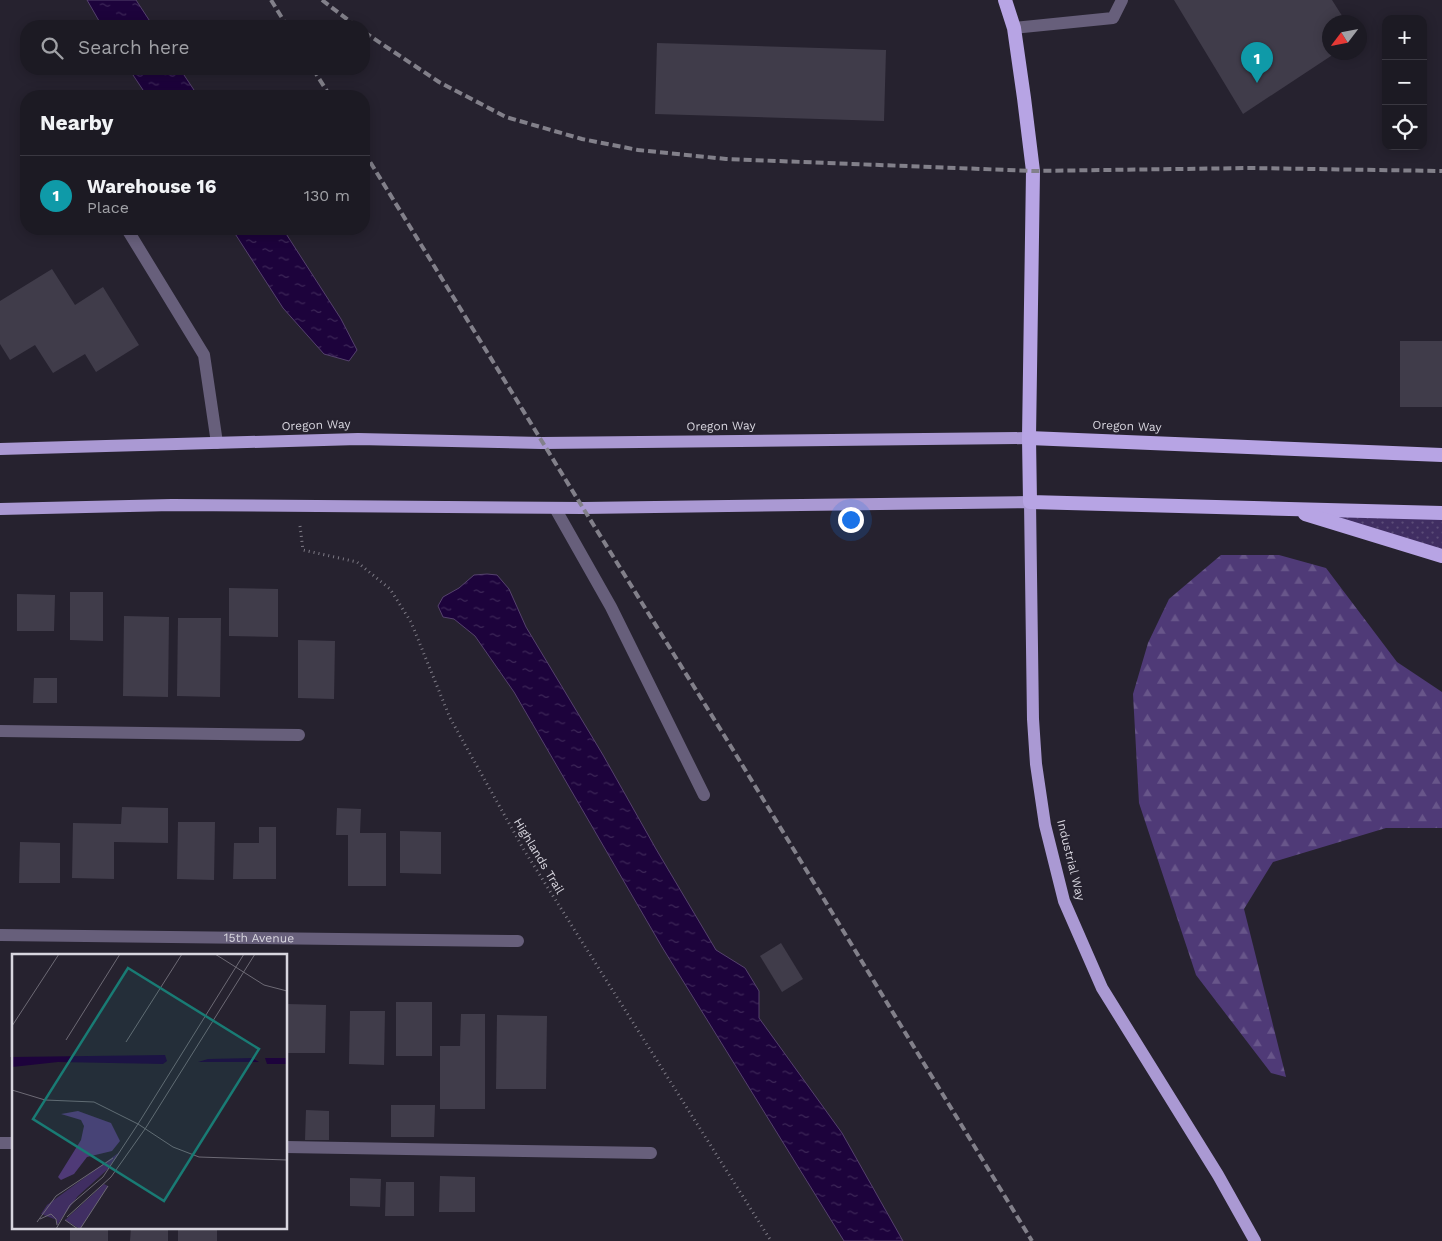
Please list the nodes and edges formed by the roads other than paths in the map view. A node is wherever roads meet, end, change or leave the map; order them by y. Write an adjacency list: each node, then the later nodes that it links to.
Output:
1 (1005, 0): 3 (highway, Industrial Way)
2 (1122, 0): 3 (street)
3 (1014, 28): 5 (highway, Industrial Way)
4 (131, 235): 6 (street)
5 (1029, 438): 6 (main road, Oregon Way); 8 (highway, Oregon Way); 9 (highway, Industrial Way)
6 (217, 443): 7 (main road, Oregon Way)
7 (0, 449)
8 (1442, 455)
9 (1030, 502): 10 (main road); 12 (highway); 22 (main road, Industrial Way)
10 (555, 508): 11 (main road); 17 (street)
11 (0, 509)
12 (1288, 509): 13 (highway); 14 (highway)
13 (1442, 513)
14 (1442, 556)
15 (0, 731): 16 (street)
16 (299, 735)
17 (704, 795)
18 (0, 935): 19 (street, 15th Avenue)
19 (518, 941)
20 (288, 1147): 21 (street)
21 (651, 1153)
22 (1255, 1241)

